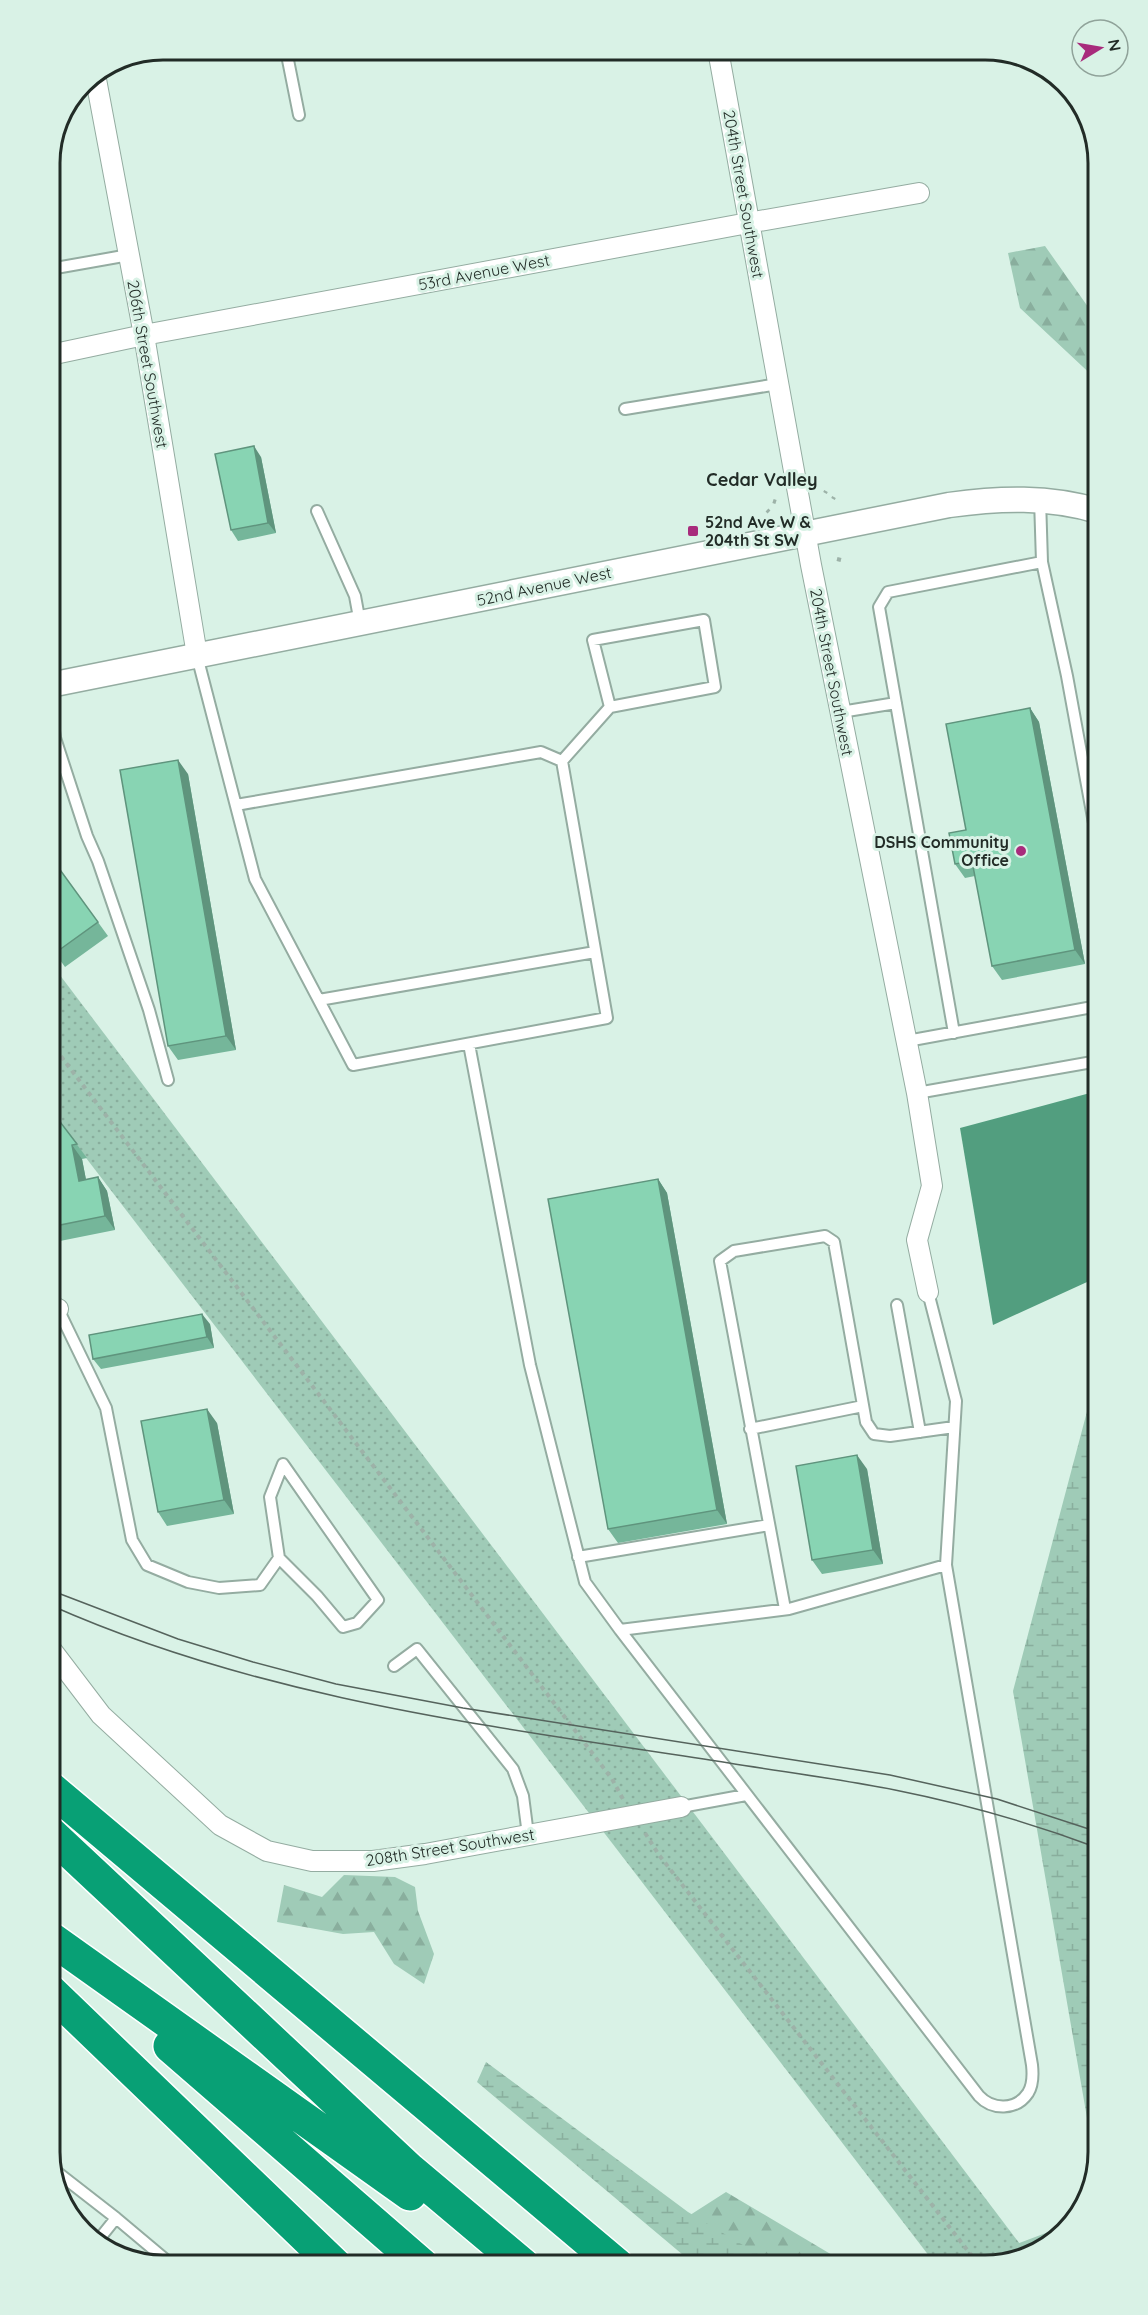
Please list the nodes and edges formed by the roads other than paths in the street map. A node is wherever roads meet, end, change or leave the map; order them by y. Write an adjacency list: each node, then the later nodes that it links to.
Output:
1 (288, 60): 4 (lane)
2 (720, 60): 6 (street, 204th Street Southwest)
3 (97, 85): 7 (street, 206th Street Southwest)
4 (299, 116)
5 (919, 194): 6 (street, 53rd Avenue West)
6 (748, 223): 9 (street, 53rd Avenue West); 11 (street, 204th Street Southwest)
7 (129, 255): 8 (lane); 9 (street, 206th Street Southwest)
8 (60, 267)
9 (144, 335): 10 (street, 53rd Avenue West); 19 (street, 206th Street Southwest)
10 (60, 353)
11 (778, 384): 12 (lane); 16 (street, 204th Street Southwest)
12 (625, 409)
13 (1040, 499): 14 (street, 52nd Avenue West); 16 (street, 52nd Avenue West); 17 (lane)
14 (1088, 509)
15 (317, 511): 18 (lane)
16 (805, 533): 18 (street, 52nd Avenue West); 23 (street, 204th Street Southwest)
17 (1042, 562): 21 (lane); 26 (lane)
18 (360, 624): 19 (street, 52nd Avenue West)
19 (197, 655): 20 (street, 52nd Avenue West); 27 (lane)
20 (60, 683)
21 (896, 703): 23 (lane); 31 (lane)
22 (610, 706): 22 (lane); 25 (lane)
23 (840, 712): 32 (street, 204th Street Southwest)
24 (60, 751): 35 (lane)
25 (562, 761): 27 (lane); 28 (lane)
26 (1088, 790)
27 (236, 805): 29 (lane)
28 (595, 952): 29 (lane); 33 (lane)
29 (319, 1000): 33 (lane)
30 (1088, 1008): 31 (lane)
31 (954, 1033): 32 (lane)
32 (907, 1041): 36 (street, 204th Street Southwest)
33 (469, 1044): 45 (lane)
34 (1088, 1063): 36 (lane)
35 (168, 1080)
36 (917, 1093): 37 (street, 204th Street Southwest)
37 (928, 1292): 41 (lane)
38 (897, 1305): 43 (lane)
39 (60, 1321): 46 (lane)
40 (863, 1406): 42 (lane); 42 (lane); 43 (lane)
41 (954, 1427): 43 (lane); 47 (lane)
42 (750, 1429): 44 (lane)
43 (920, 1432)
44 (769, 1525): 45 (lane); 48 (lane)
45 (578, 1557): 49 (lane)
46 (279, 1558): 46 (lane)
47 (946, 1565): 48 (lane); 52 (lane)
48 (785, 1609): 49 (lane)
49 (620, 1630): 52 (lane)
50 (60, 1660): 55 (street, 208th Street Southwest)
51 (393, 1666): 55 (lane)
52 (746, 1795): 54 (lane)
53 (60, 1796): 68 (highway)
54 (681, 1807): 55 (street, 208th Street Southwest)
55 (528, 1835)
56 (60, 1842): 67 (highway)
57 (60, 1946): 66 (highway)
58 (60, 1948): 65 (highway)
59 (60, 2001): 64 (highway)
60 (64, 2177): 61 (lane)
61 (116, 2218): 62 (lane); 63 (lane)
62 (102, 2235)
63 (160, 2255)
64 (325, 2255)
65 (410, 2255)
66 (481, 2255)
67 (512, 2255)
68 (605, 2255)

